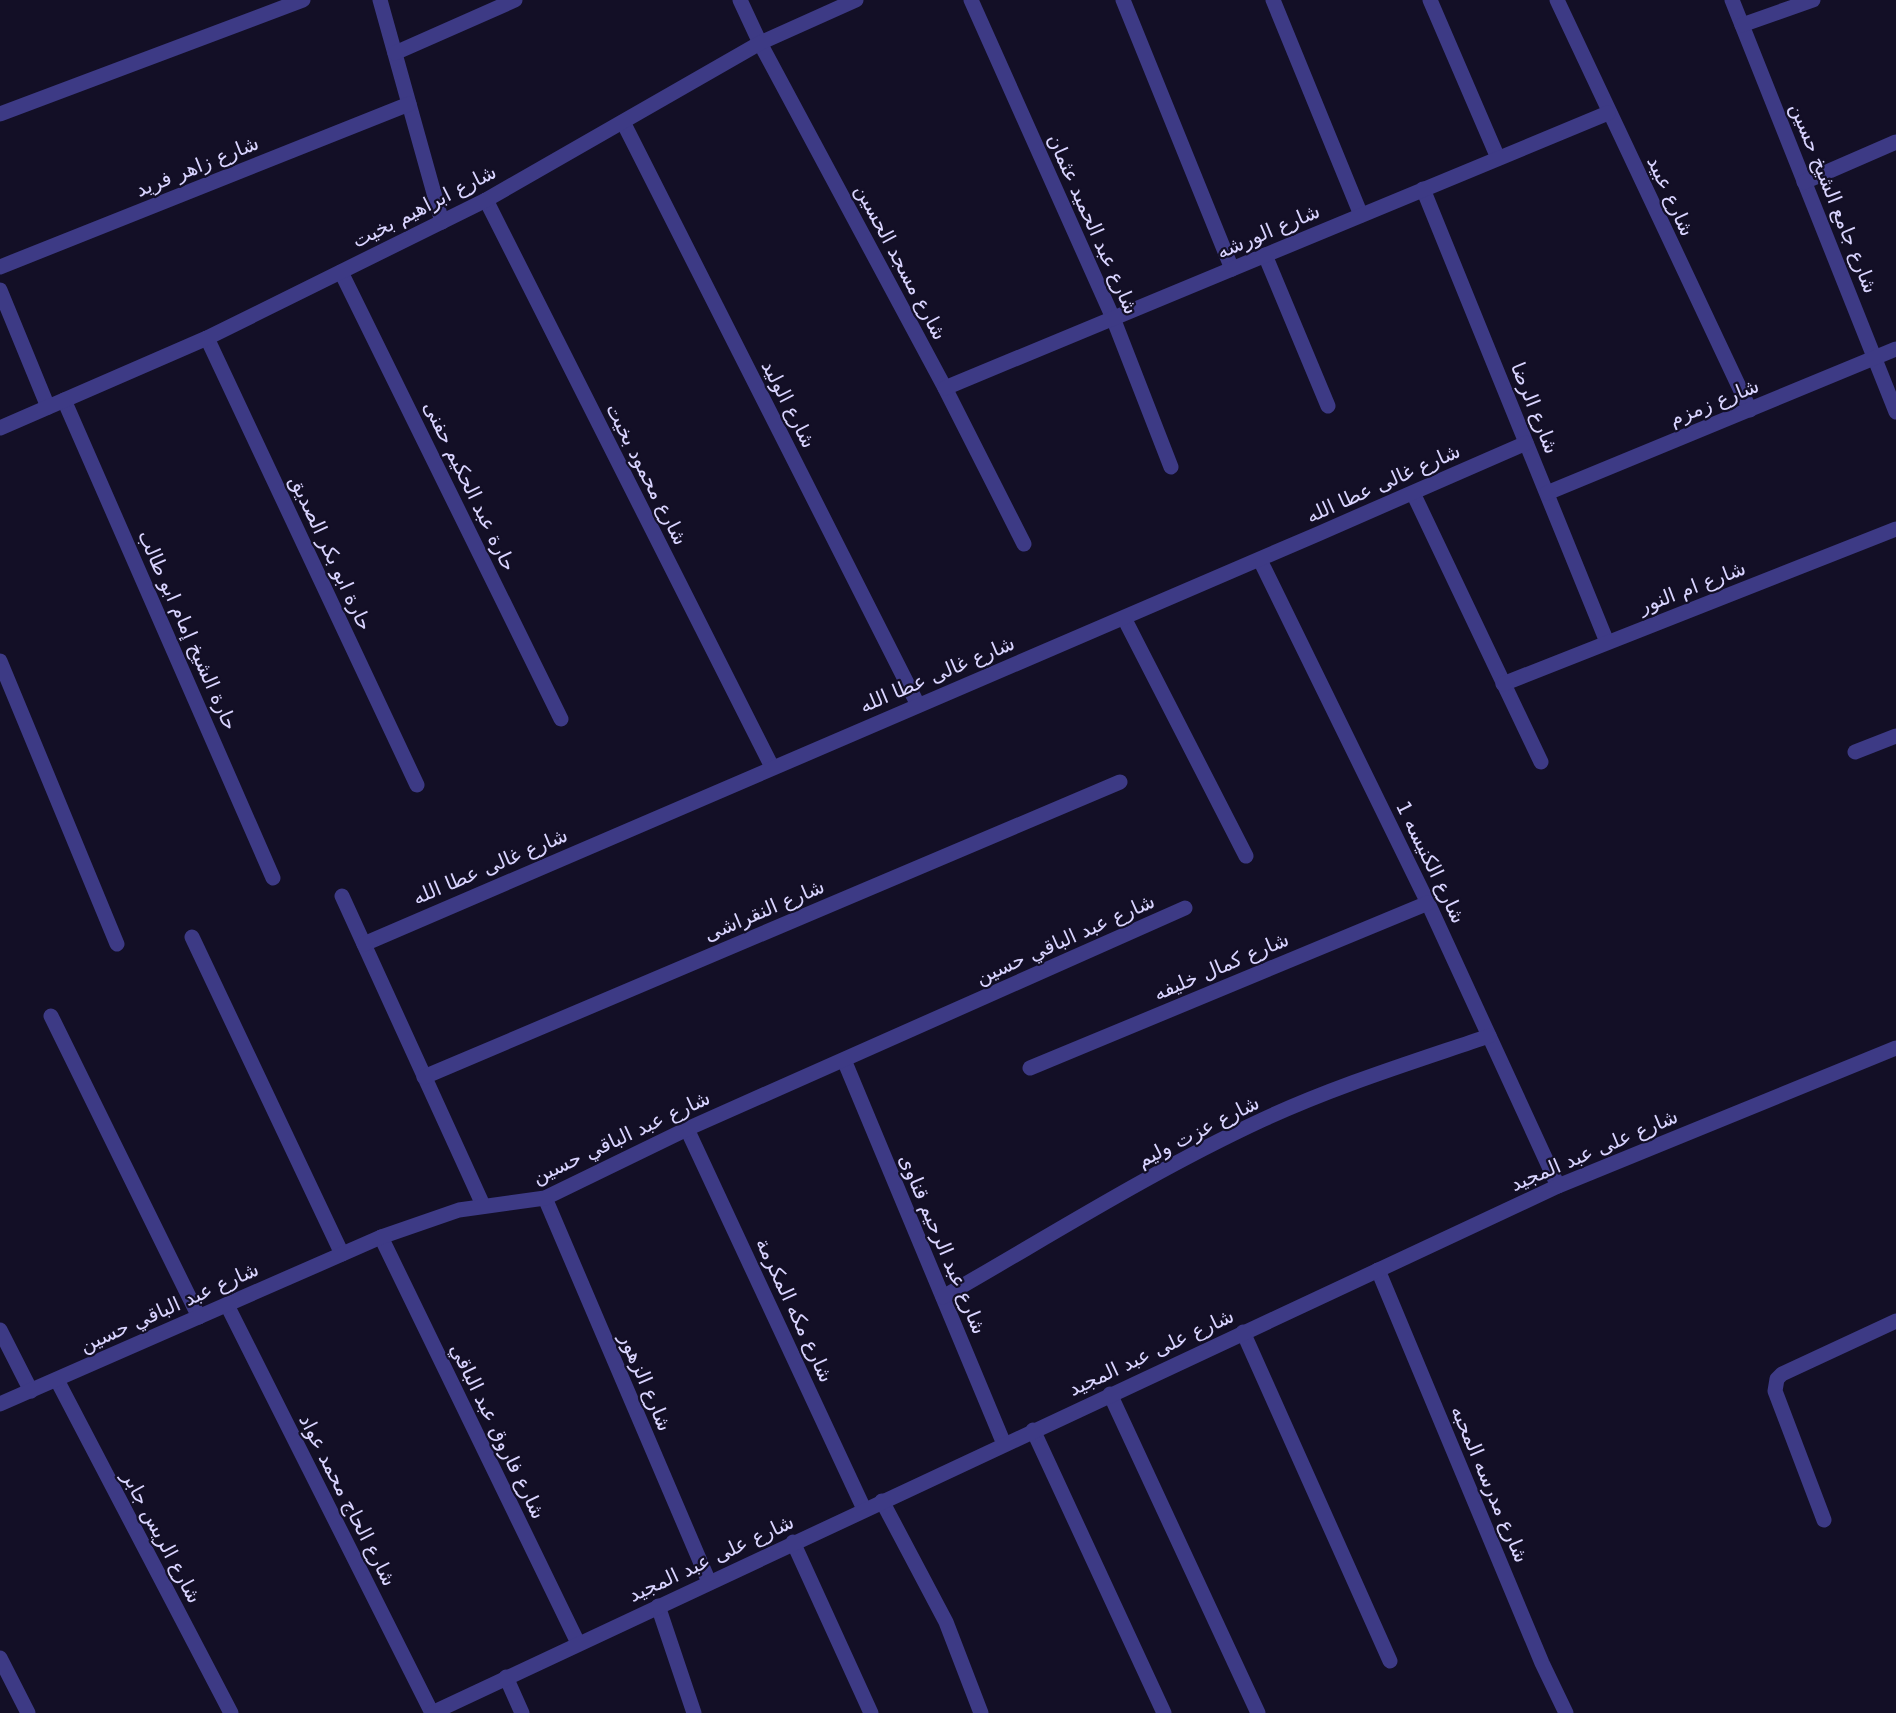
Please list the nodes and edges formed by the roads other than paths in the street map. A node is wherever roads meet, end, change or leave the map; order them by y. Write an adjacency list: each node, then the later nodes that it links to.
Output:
1 (303, 0): 18 (street)
2 (380, 0): 15 (street)
3 (515, 0): 15 (street)
4 (740, 0): 14 (street, شارع مسجد الحسين)
5 (856, 0): 14 (street, شارع ابراهيم بخيت)
6 (971, 0): 32 (street, شارع عبد الحميد عثمان)
7 (1123, 0): 29 (street)
8 (1273, 0): 25 (street)
9 (1430, 0): 21 (street)
10 (1557, 0): 17 (street, شارع عبيد)
11 (1732, 0): 13 (street, شارع جامع الشيخ حسين)
12 (1813, 0): 13 (street)
13 (1742, 26): 22 (street, شارع جامع الشيخ حسين)
14 (760, 43): 19 (street, شارع ابراهيم بخيت); 36 (street, شارع مسجد الحسين)
15 (395, 53): 16 (street)
16 (409, 104): 26 (street); 28 (street, شارع زاهر فريد)
17 (1608, 113): 21 (street, شارع الورشه); 40 (street, شارع عبيد)
18 (0, 114)
19 (623, 122): 24 (street, شارع ابراهيم بخيت); 54 (street, شارع الوليد)
20 (1896, 142): 22 (street)
21 (1498, 158): 23 (street, شارع الورشه)
22 (1804, 182): 35 (street, شارع جامع الشيخ حسين)
23 (1423, 189): 25 (street, شارع الورشه); 43 (street, شارع الرضا)
24 (486, 201): 26 (street, شارع ابراهيم بخيت); 59 (street, شارع محمود بخيت)
25 (1361, 215): 27 (street, شارع الورشه)
26 (442, 222): 30 (street, شارع ابراهيم بخيت)
27 (1265, 255): 29 (street, شارع الورشه); 38 (street)
28 (0, 267)
29 (1232, 269): 32 (street, شارع الورشه)
30 (341, 272): 33 (street, شارع ابراهيم بخيت); 55 (street, حارة عبد الحكيم حفنى)
31 (0, 290): 39 (street)
32 (1113, 318): 36 (street, شارع الورشه); 44 (street, شارع عبد الحميد عثمان)
33 (207, 338): 37 (street, شارع ابراهيم بخيت); 61 (street, حارة ابو بكر الصديق)
34 (1896, 349): 35 (street, شارع زمزم)
35 (1874, 358): 40 (street, شارع زمزم); 41 (street, شارع جامع الشيخ حسين)
36 (945, 388): 48 (street, شارع مسجد الحسين)
37 (64, 400): 39 (street, شارع ابراهيم بخيت); 63 (street, حارة الشيخ إمام ابو طالب)
38 (1328, 406)
39 (48, 407): 42 (street, شارع ابراهيم بخيت)
40 (1750, 410): 46 (street, شارع زمزم)
41 (1896, 412)
42 (0, 428)
43 (1526, 443): 45 (street, شارع غالى عطا الله); 46 (street, شارع الرضا)
44 (1171, 467)
45 (1413, 493): 49 (street, شارع غالى عطا الله); 53 (street)
46 (1547, 493): 51 (street, شارع الرضا)
47 (1896, 529): 51 (street, شارع ام النور)
48 (1024, 544)
49 (1260, 560): 50 (street, شارع غالى عطا الله); 65 (street, شارع الكنيسه 1)
50 (1124, 618): 54 (street, شارع غالى عطا الله); 62 (street)
51 (1607, 642): 53 (street, شارع ام النور)
52 (0, 661): 68 (street)
53 (1503, 684): 58 (street)
54 (918, 705): 59 (street, شارع غالى عطا الله)
55 (561, 719)
56 (1896, 736): 57 (street)
57 (1856, 752)
58 (1541, 762)
59 (772, 767): 69 (street, شارع غالى عطا الله)
60 (1120, 782): 75 (street, شارع النقراشى)
61 (417, 785)
62 (1246, 856)
63 (273, 878)
64 (342, 896): 69 (street)
65 (1428, 903): 71 (street, شارع الكنيسه 1); 74 (street, شارع كمال خليفه)
66 (1185, 908): 73 (street, شارع عبد الباقي حسين)
67 (192, 937): 81 (street)
68 (117, 944)
69 (363, 944): 75 (street)
70 (51, 1016): 85 (street)
71 (1489, 1036): 77 (street, شارع الكنيسه 1); 83 (street, شارع عزت وليم)
72 (1896, 1048): 77 (street, شارع على عبد المجيد)
73 (844, 1060): 76 (street, شارع عبد الباقي حسين); 83 (street, شارع عبد الرحيم قناوى)
74 (1030, 1068)
75 (424, 1077): 79 (street)
76 (687, 1129): 78 (street, شارع عبد الباقي حسين); 96 (street, شارع مكه المكرمة)
77 (1558, 1186): 82 (street, شارع على عبد المجيد)
78 (545, 1198): 79 (street, شارع عبد الباقي حسين); 99 (street, شارع الزهور)
79 (483, 1205): 80 (street, شارع عبد الباقي حسين)
80 (381, 1237): 81 (street, شارع عبد الباقي حسين); 101 (street, شارع فاروق عبد الباقي)
81 (342, 1254): 84 (street, شارع عبد الباقي حسين)
82 (1378, 1270): 88 (street, شارع على عبد المجيد); 114 (street, شارع مدرسه المحبه)
83 (943, 1297): 94 (street, شارع عبد الرحيم قناوى)
84 (227, 1305): 85 (street, شارع عبد الباقي حسين); 107 (street, شارع الحاج محمد عواد)
85 (199, 1317): 89 (street, شارع عبد الباقي حسين)
86 (1896, 1321): 97 (street)
87 (0, 1330): 90 (street)
88 (1243, 1332): 91 (street, شارع على عبد المجيد); 103 (street)
89 (57, 1380): 90 (street, شارع عبد الباقي حسين); 106 (street, شارع الريس جابر)
90 (32, 1391): 92 (street, شارع عبد الباقي حسين)
91 (1110, 1394): 93 (street, شارع على عبد المجيد); 113 (street)
92 (0, 1404)
93 (1033, 1430): 94 (street, شارع على عبد المجيد); 112 (street)
94 (1004, 1444): 95 (street, شارع على عبد المجيد)
95 (882, 1501): 96 (street, شارع على عبد المجيد); 111 (street)
96 (864, 1509): 98 (street, شارع على عبد المجيد)
97 (1824, 1520)
98 (793, 1542): 99 (street, شارع على عبد المجيد); 110 (street)
99 (709, 1582): 100 (street, شارع على عبد المجيد)
100 (658, 1606): 101 (street, شارع على عبد المجيد); 109 (street)
101 (578, 1643): 104 (street, شارع على عبد المجيد)
102 (0, 1658): 105 (street)
103 (1390, 1661)
104 (506, 1677): 107 (street, شارع على عبد المجيد); 108 (street)
105 (28, 1713)
106 (231, 1713)
107 (432, 1713)
108 (522, 1713)
109 (694, 1713)
110 (871, 1713)
111 (981, 1713)
112 (1164, 1713)
113 (1258, 1713)
114 (1566, 1713)

